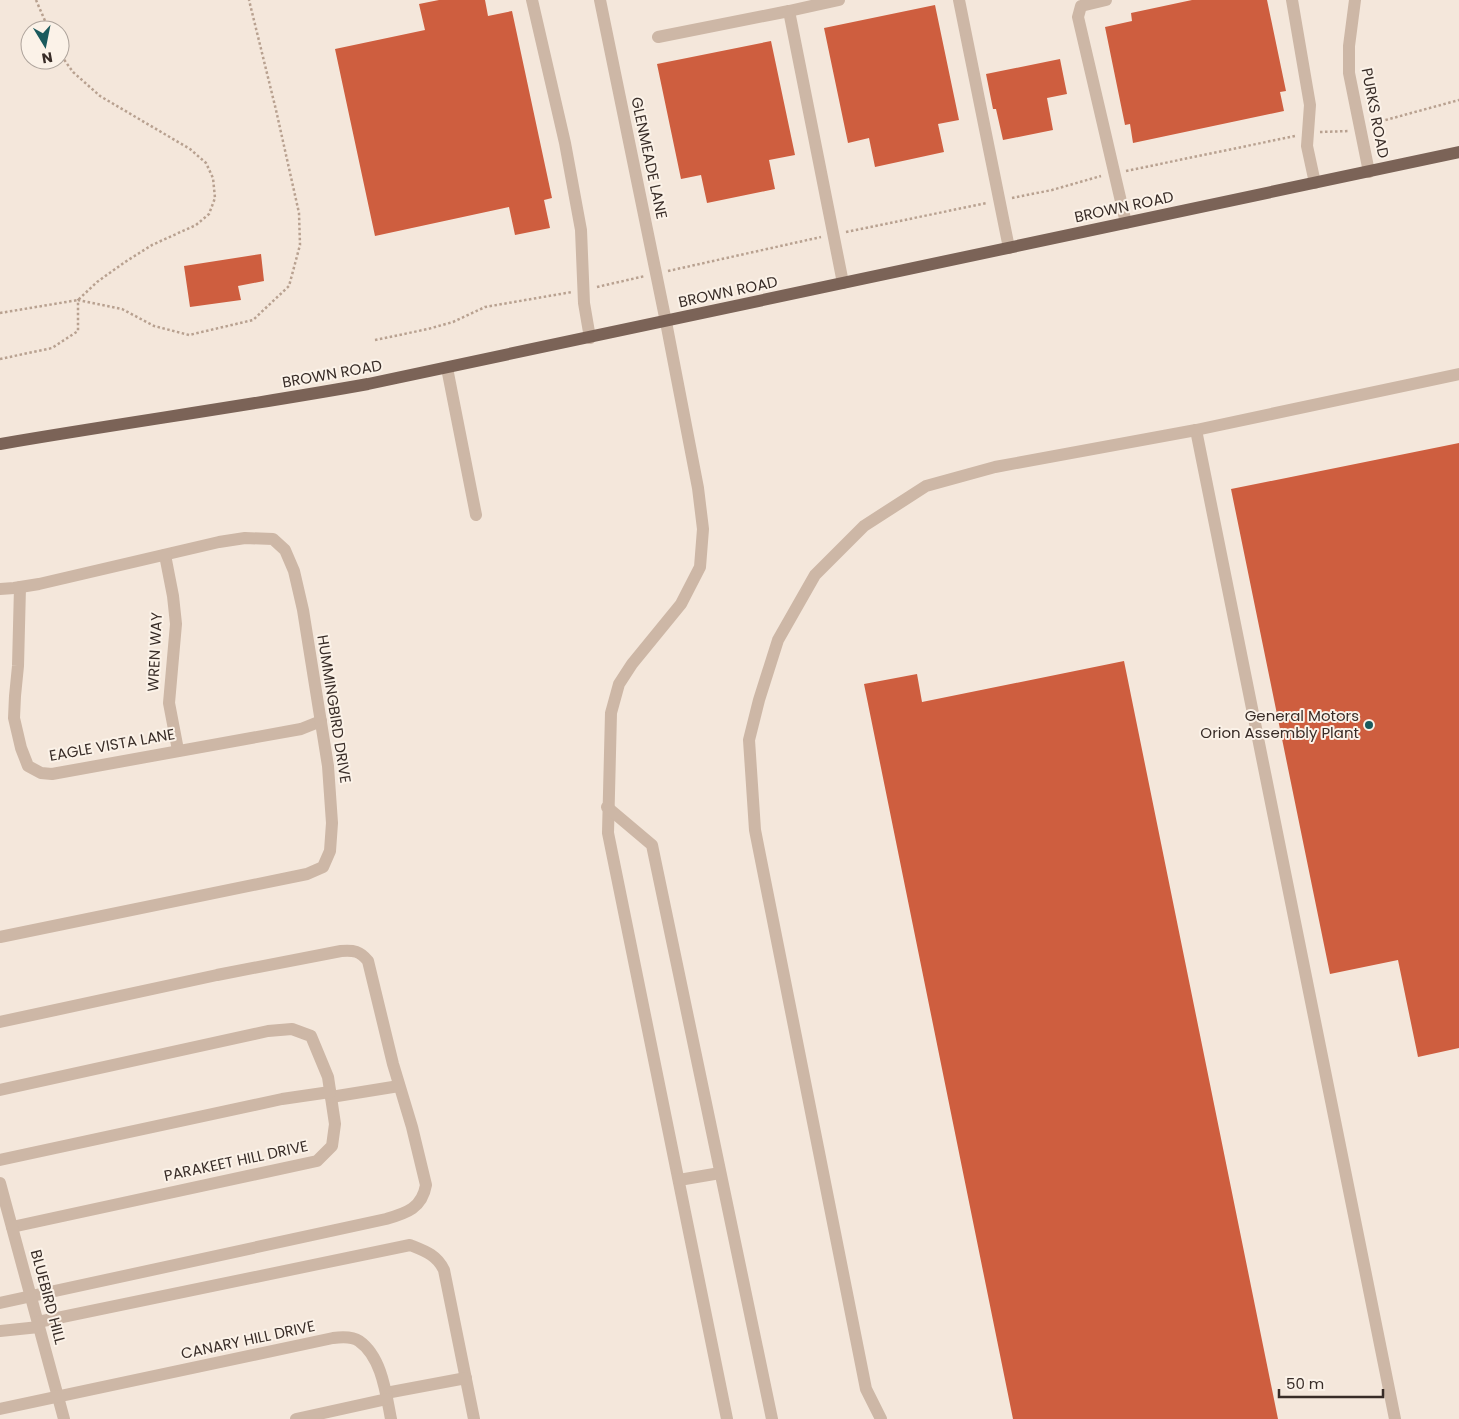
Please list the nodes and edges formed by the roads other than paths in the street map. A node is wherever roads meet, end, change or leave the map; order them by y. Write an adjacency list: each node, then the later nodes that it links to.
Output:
1 (532, 0): 17 (street)
2 (600, 0): 16 (street, GLENMEADE LANE)
3 (839, 0): 8 (street)
4 (959, 0): 14 (street)
5 (1106, 0): 13 (street)
6 (1292, 0): 12 (street)
7 (1355, 0): 11 (street, PURKS ROAD)
8 (789, 11): 9 (street); 15 (street)
9 (658, 37)
10 (1459, 152): 11 (main road, BROWN ROAD)
11 (1369, 172): 12 (main road, BROWN ROAD)
12 (1314, 183): 13 (main road, BROWN ROAD)
13 (1126, 223): 14 (main road, BROWN ROAD)
14 (1009, 248): 15 (main road, BROWN ROAD)
15 (844, 284): 16 (main road, BROWN ROAD)
16 (666, 322): 17 (main road, BROWN ROAD); 28 (street, GLENMEADE LANE)
17 (590, 338): 18 (main road, BROWN ROAD)
18 (447, 368): 21 (main road, BROWN ROAD); 22 (street)
19 (1459, 374): 20 (street)
20 (1196, 430): 53 (street); 54 (street)
21 (0, 444)
22 (476, 515)
23 (165, 555): 24 (street, HUMMINGBIRD DRIVE); 26 (street, HUMMINGBIRD DRIVE); 27 (street, WREN WAY)
24 (20, 588): 25 (street, HUMMINGBIRD DRIVE); 27 (street, EAGLE VISTA LANE)
25 (0, 589)
26 (321, 721): 27 (street, EAGLE VISTA LANE); 29 (street, HUMMINGBIRD DRIVE)
27 (178, 750)
28 (607, 807): 35 (street); 36 (street, GLENMEADE LANE)
29 (0, 937)
30 (0, 1022): 31 (street)
31 (399, 1086): 33 (street); 39 (street)
32 (0, 1090): 33 (street, PARAKEET HILL DRIVE)
33 (330, 1094): 34 (street); 38 (street, PARAKEET HILL DRIVE)
34 (0, 1160)
35 (720, 1173): 36 (street); 52 (street)
36 (678, 1180): 51 (street, GLENMEADE LANE)
37 (0, 1183): 38 (street, BLUEBIRD HILL)
38 (12, 1227): 39 (street, BLUEBIRD HILL)
39 (30, 1296): 40 (street); 41 (street, BLUEBIRD HILL)
40 (0, 1303)
41 (38, 1325): 42 (street); 43 (street); 45 (street, BLUEBIRD HILL)
42 (0, 1331)
43 (466, 1378): 44 (street); 50 (street)
44 (386, 1396): 45 (street, CANARY HILL DRIVE); 48 (street); 49 (street, CANARY HILL DRIVE)
45 (58, 1397): 46 (street, CANARY HILL DRIVE); 47 (street, BLUEBIRD HILL)
46 (0, 1409)
47 (64, 1419)
48 (296, 1419)
49 (391, 1419)
50 (474, 1419)
51 (727, 1419)
52 (772, 1419)
53 (881, 1419)
54 (1395, 1419)

